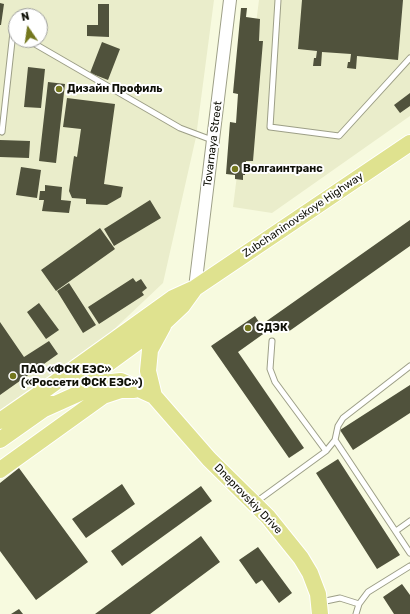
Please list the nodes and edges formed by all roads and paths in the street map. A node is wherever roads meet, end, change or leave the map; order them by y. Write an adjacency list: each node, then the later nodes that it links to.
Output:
1 (230, 0): 7 (street, Tovarnaya Street)
2 (278, 0): 5 (lane)
3 (12, 48): 6 (lane)
4 (42, 48): 7 (lane)
5 (410, 58)
6 (0, 131)
7 (213, 140): 9 (street, Tovarnaya Street)
8 (410, 143): 9 (main road, Zubchaninovskoye Highway)
9 (195, 288): 10 (main road, Zubchaninovskoye Highway); 13 (main road, Zubchaninovskoye Highway)
10 (165, 322): 14 (main road); 15 (main road, Zubchaninovskoye Highway)
11 (272, 341): 19 (lane)
12 (410, 366): 18 (lane)
13 (50, 387): 15 (main road); 16 (main road, Zubchaninovskoye Highway)
14 (147, 393): 15 (main road); 20 (main road); 21 (main road, Dneprovskiy Drive)
15 (42, 410): 17 (main road, Zubchaninovskoye Highway)
16 (0, 421)
17 (0, 440)
18 (335, 440): 19 (lane); 23 (lane)
19 (326, 451): 21 (lane)
20 (0, 470)
21 (254, 504): 27 (main road, Dneprovskiy Drive)
22 (410, 522): 23 (lane)
23 (396, 531): 24 (lane)
24 (410, 553)
25 (410, 566): 26 (lane)
26 (359, 604): 27 (lane); 28 (lane)
27 (320, 608)
28 (356, 614)

